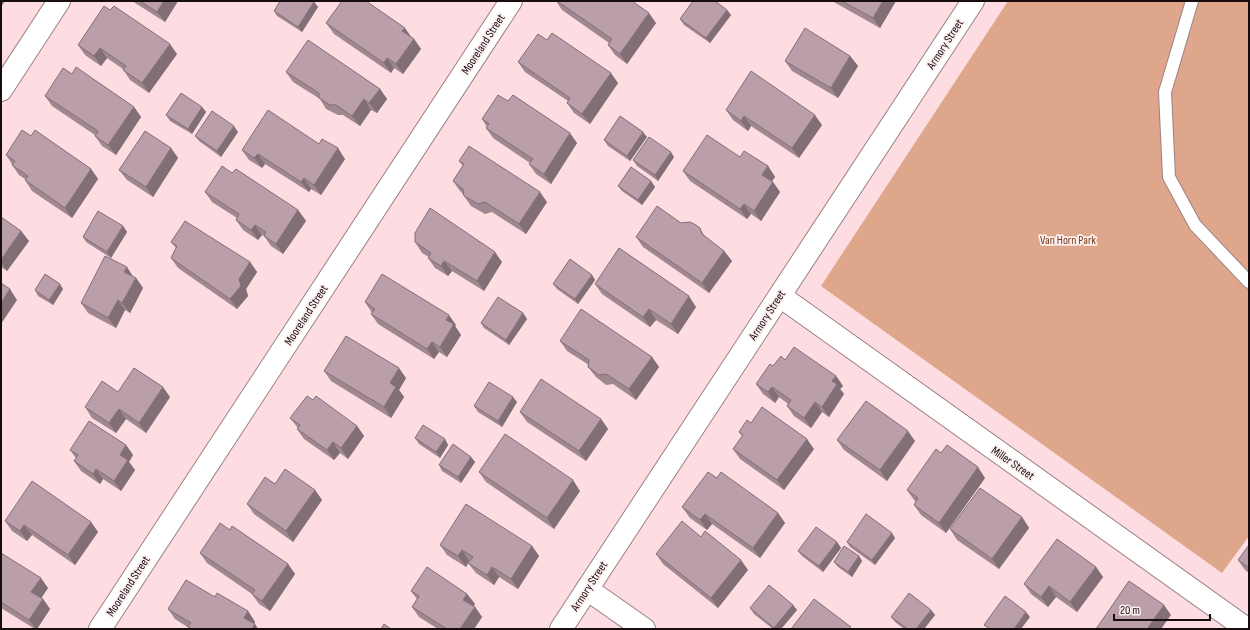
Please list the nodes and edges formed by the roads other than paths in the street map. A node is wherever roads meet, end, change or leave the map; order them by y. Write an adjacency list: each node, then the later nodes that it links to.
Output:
1 (59, 1): 5 (street)
2 (511, 1): 9 (street, Mooreland Street)
3 (973, 1): 7 (street, Armory Street)
4 (1192, 1): 6 (lane)
5 (1, 90)
6 (1249, 282)
7 (780, 296): 8 (street, Armory Street); 12 (street, Miller Street)
8 (587, 589): 10 (street, Armory Street); 11 (street)
9 (100, 629)
10 (561, 629)
11 (644, 629)
12 (1247, 629)

